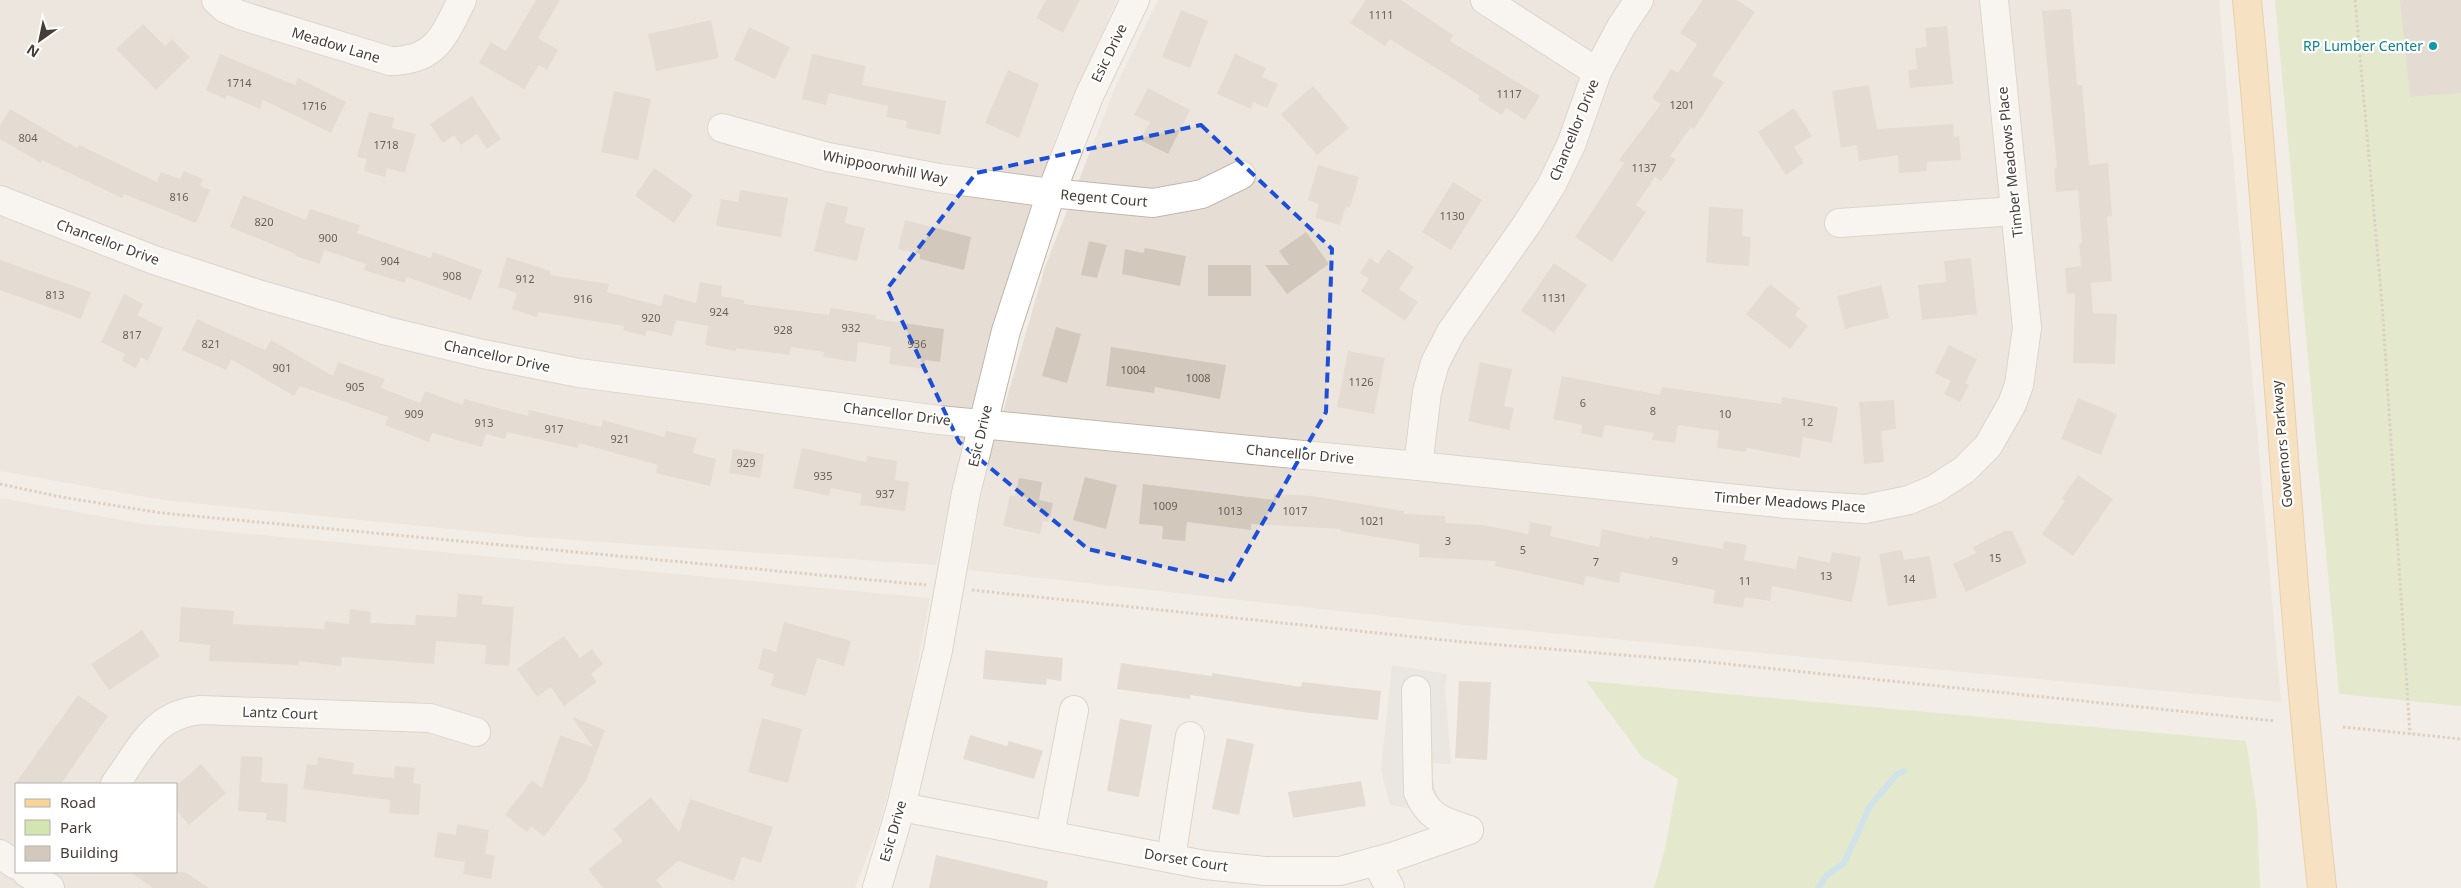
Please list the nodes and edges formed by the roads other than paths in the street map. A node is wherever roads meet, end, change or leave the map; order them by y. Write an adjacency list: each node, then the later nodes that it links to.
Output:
1 (216, 0): 2 (street, Meadow Lane)
2 (462, 0)
3 (1135, 0): 11 (street, Esic Drive)
4 (1485, 0): 8 (street)
5 (1639, 0): 8 (street, Chancellor Drive)
6 (1994, 0): 13 (street, Timber Meadows Place)
7 (2248, 0): 31 (main road, Governors Parkway)
8 (1597, 72): 16 (street, Chancellor Drive)
9 (722, 128): 11 (street, Whippoorwhill Way)
10 (1241, 175): 11 (street, Regent Court)
11 (1051, 193): 15 (street, Esic Drive)
12 (0, 200): 15 (street, Chancellor Drive)
13 (2015, 211): 14 (street); 16 (street, Timber Meadows Place)
14 (1839, 222)
15 (982, 424): 16 (street, Chancellor Drive); 22 (street, Esic Drive)
16 (1418, 466)
17 (1416, 690): 26 (street, Dorset Court)
18 (1074, 710): 23 (street)
19 (476, 732): 21 (street, Lantz Court)
20 (1190, 736): 25 (street)
21 (117, 783)
22 (901, 807): 23 (street, Dorset Court); 29 (street, Esic Drive)
23 (1050, 835): 25 (street, Dorset Court)
24 (0, 854): 27 (street)
25 (1171, 858): 28 (street, Dorset Court)
26 (1376, 861): 28 (street, Dorset Court); 30 (street)
27 (15, 864)
28 (1351, 878)
29 (877, 888)
30 (1390, 888)
31 (2322, 888)

